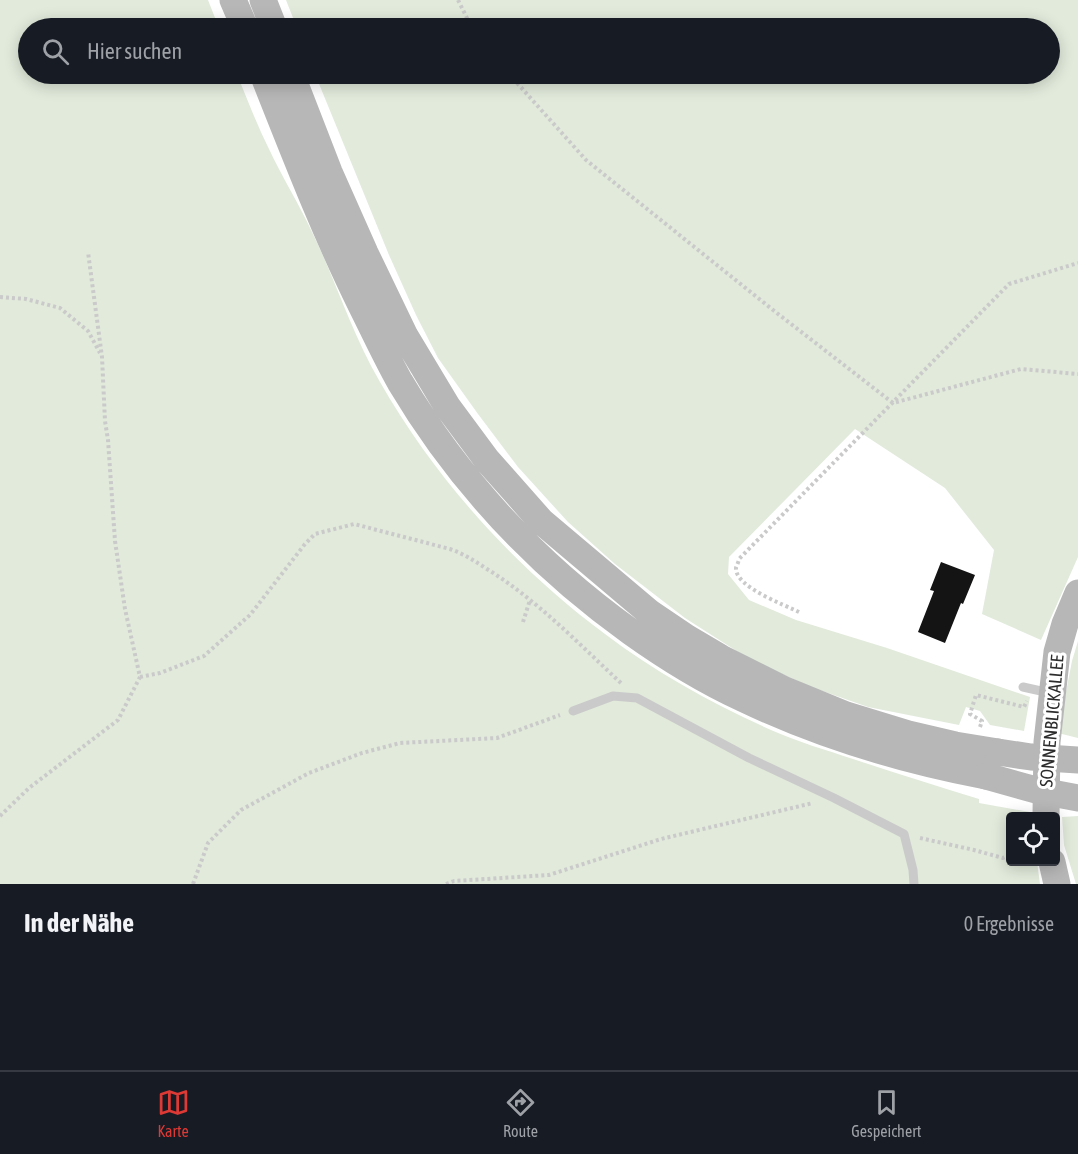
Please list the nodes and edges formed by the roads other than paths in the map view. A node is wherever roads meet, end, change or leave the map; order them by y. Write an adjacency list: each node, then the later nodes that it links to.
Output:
1 (233, 0): 3 (main road)
2 (263, 0): 4 (main road)
3 (241, 18)
4 (270, 18)
5 (267, 84): 12 (main road)
6 (295, 84): 11 (main road, bridge)
7 (1078, 593): 9 (main road, SONNENBLICKALLEE)
8 (1023, 687): 9 (lane)
9 (1043, 698): 15 (main road, SONNENBLICKALLEE)
10 (573, 711): 17 (lane)
11 (1078, 760)
12 (986, 776): 13 (main road, bridge); 14 (main road, bridge)
13 (1078, 784)
14 (1078, 798)
15 (1046, 812)
16 (1053, 866): 18 (main road)
17 (914, 884)
18 (1057, 884)

